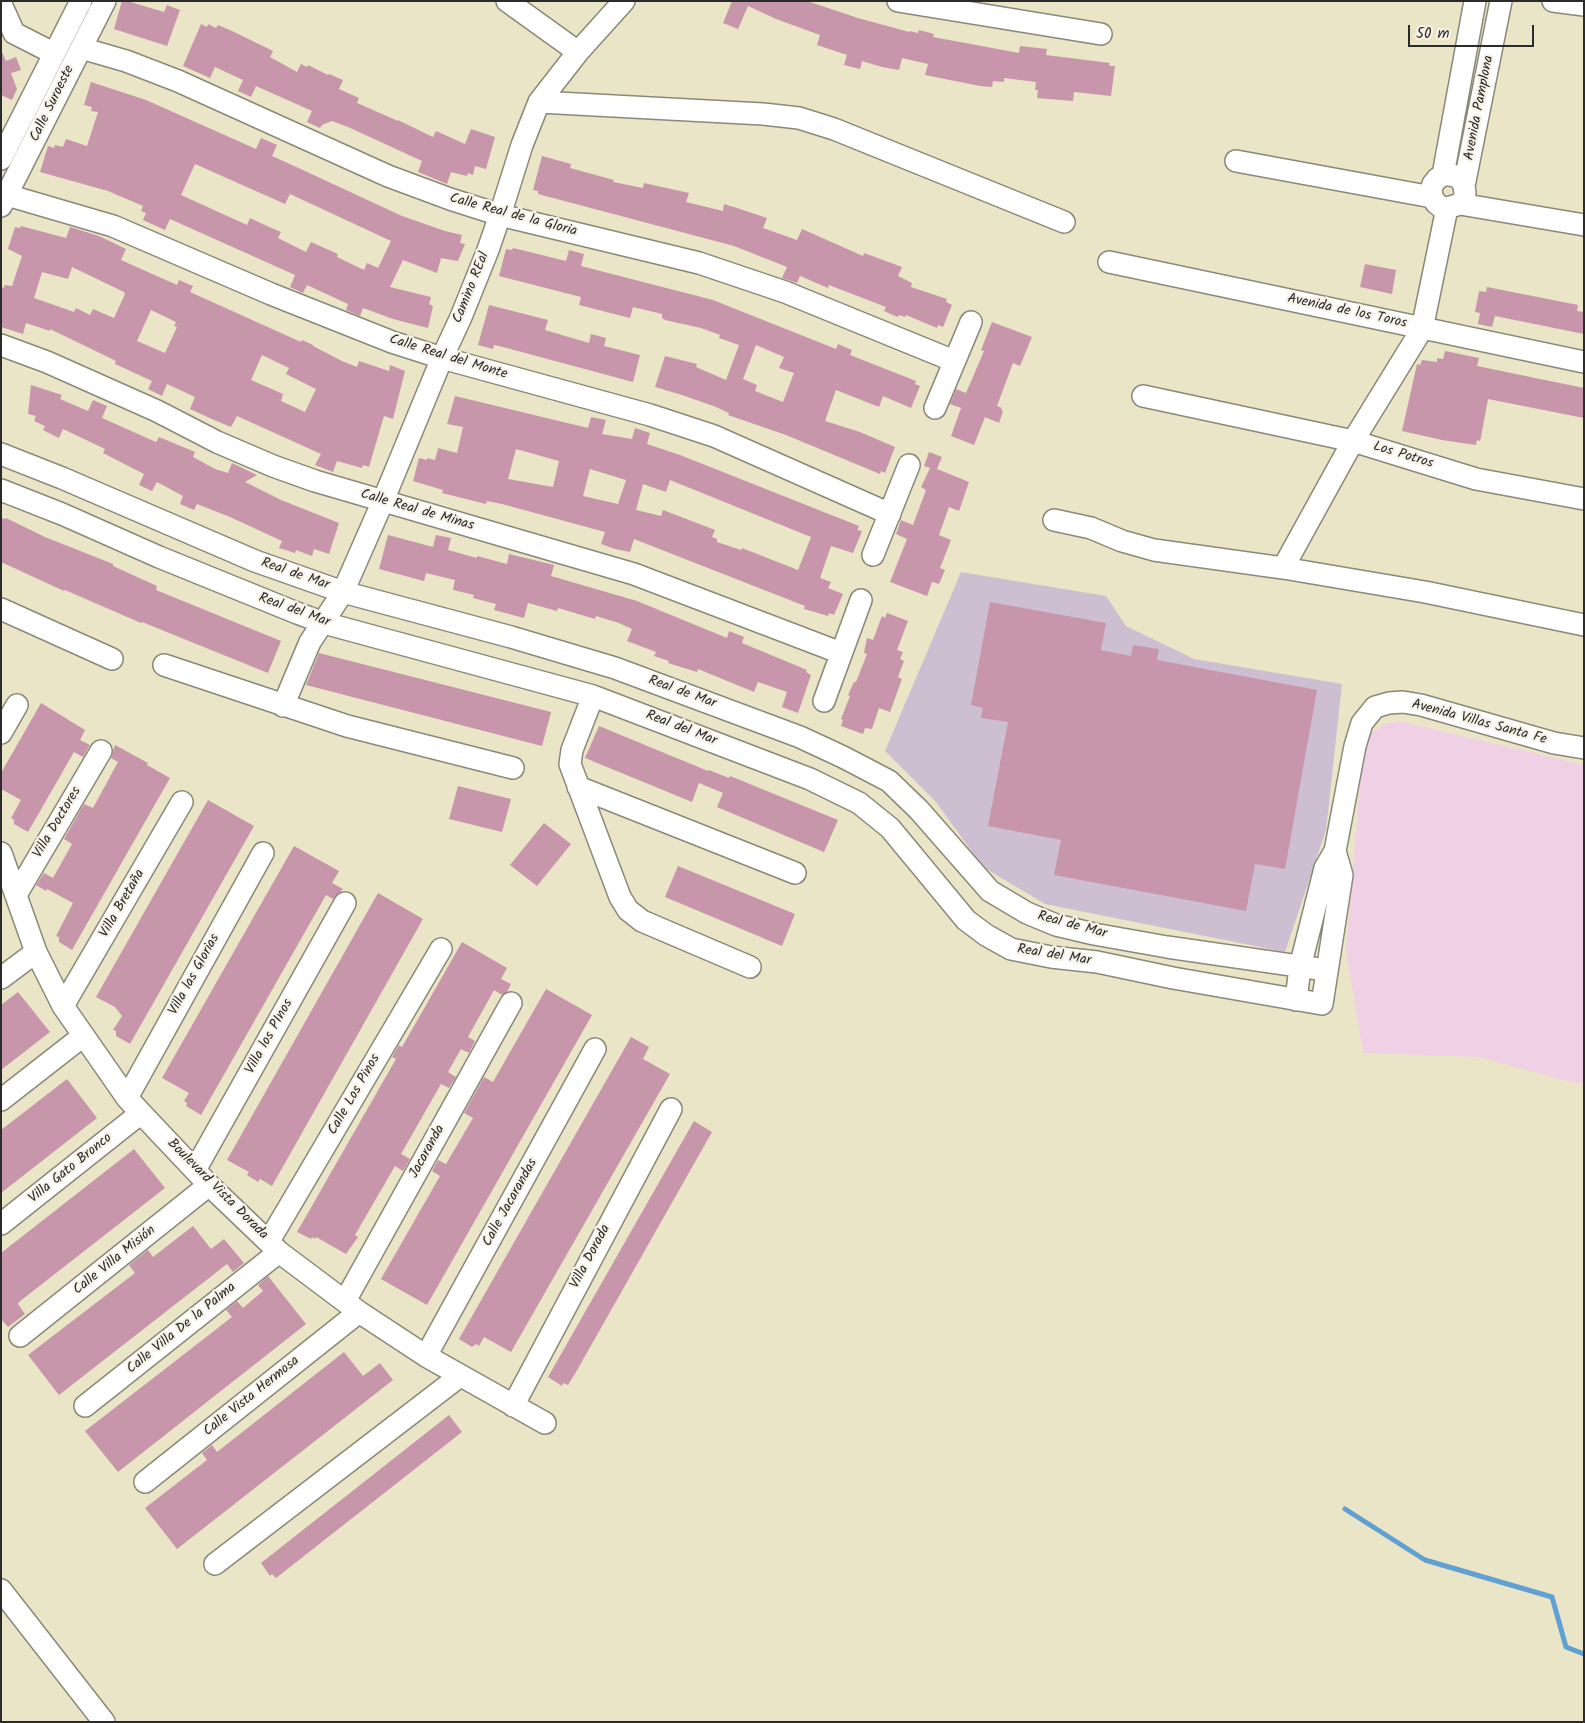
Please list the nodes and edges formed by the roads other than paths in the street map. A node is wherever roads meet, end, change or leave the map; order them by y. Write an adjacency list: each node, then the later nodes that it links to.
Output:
1 (81, 1): 15 (street, Calle Suroeste)
2 (105, 1): 13 (street, Calle Suroeste)
3 (507, 1): 14 (street)
4 (624, 1): 14 (street, Camino REal)
5 (898, 1): 11 (street)
6 (1475, 1): 19 (street, Avenida Pamplona)
7 (1501, 1): 19 (street, Avenida Pamplona)
8 (1553, 1): 10 (street)
9 (1, 4): 12 (street)
10 (1584, 5)
11 (1101, 34)
12 (8, 38): 15 (street)
13 (81, 48): 20 (street, Calle Suroeste); 21 (street, Calle Real de la Gloria)
14 (578, 52): 16 (street, Camino REal)
15 (53, 53): 17 (street, Calle Suroeste)
16 (538, 102): 21 (street, Camino REal); 22 (street)
17 (1, 159)
18 (1236, 160): 19 (street)
19 (1451, 199): 23 (street); 26 (street, Avenida Pamplona)
20 (4, 200): 28 (street, Calle Real del Monte)
21 (500, 215): 28 (street, Camino REal); 29 (street, Calle Real de la Gloria)
22 (1064, 222)
23 (1584, 225)
24 (1109, 262): 26 (street, Avenida de los Toros)
25 (971, 322): 29 (street)
26 (1422, 328): 30 (street, Avenida de los Toros); 33 (street, Los Potros)
27 (1, 345): 38 (street, Calle Real de Minas)
28 (442, 358): 38 (street, Camino REal); 39 (street, Calle Real del Monte)
29 (954, 361): 32 (street)
30 (1584, 362)
31 (1143, 396): 33 (street)
32 (935, 408)
33 (1352, 441): 37 (street, Los Potros); 42 (street)
34 (1, 454): 43 (street, Real de Mar)
35 (909, 465): 39 (street)
36 (1, 490): 46 (street, Real del Mar)
37 (1584, 499)
38 (384, 501): 43 (street, Camino REal); 48 (street, Calle Real de Minas)
39 (890, 514): 41 (street)
40 (1054, 520): 42 (street)
41 (873, 555)
42 (1283, 568): 47 (street)
43 (343, 592): 46 (street, Camino REal); 70 (street, Real de Mar)
44 (861, 600): 48 (street)
45 (1, 609): 49 (street)
46 (324, 623): 51 (street, Real del Mar); 54 (street, Camino REal)
47 (1584, 625)
48 (841, 653): 52 (street)
49 (112, 660)
50 (164, 665): 54 (street)
51 (593, 696): 59 (street); 73 (street, Real del Mar)
52 (824, 701)
53 (17, 705): 55 (street)
54 (283, 706): 58 (street)
55 (1, 733)
56 (1584, 748): 61 (street, Avenida Villas Santa Fe)
57 (101, 751): 65 (street, Villa Doctores)
58 (513, 768)
59 (578, 787): 64 (street); 69 (street)
60 (182, 802): 76 (street, Villa Bretaña)
61 (1335, 851): 70 (street, Avenida Villas Santa Fe); 71 (street, Avenida Villas Santa Fe)
62 (263, 853): 80 (street, Villa las Glorias)
63 (1, 854): 65 (street, Boulevard Vista Dorada)
64 (795, 873)
65 (16, 895): 68 (street, Boulevard Vista Dorada)
66 (345, 903): 82 (street, Villa los PInos)
67 (441, 948): 84 (street, Calle Los Pinos)
68 (36, 952): 72 (street); 76 (street, Boulevard Vista Dorada)
69 (750, 967)
70 (1300, 967): 71 (street, Real de Mar); 73 (street, Avenida Villas Santa Fe)
71 (1326, 970): 75 (street, Avenida Villas Santa Fe)
72 (1, 978)
73 (1296, 1000): 75 (street, Real del Mar)
74 (511, 1003): 85 (street, Jacaranda)
75 (1322, 1004)
76 (63, 1006): 77 (street, Boulevard Vista Dorada)
77 (83, 1036): 79 (street); 80 (street, Boulevard Vista Dorada)
78 (596, 1049): 87 (street, Calle Jacarandas)
79 (1, 1100)
80 (134, 1106): 82 (street, Boulevard Vista Dorada); 83 (street, Villa Gato Bronco)
81 (671, 1109): 90 (street, Villa Dorada)
82 (202, 1178): 84 (street, Boulevard Vista Dorada); 86 (street, Calle Villa Misión)
83 (1, 1224)
84 (274, 1246): 85 (street, Boulevard Vista Dorada); 89 (street, Calle Villa De la Palma)
85 (352, 1306): 87 (street, Boulevard Vista Dorada); 92 (street, Calle Vista Hermosa)
86 (20, 1336)
87 (426, 1356): 88 (street, Boulevard Vista Dorada)
88 (460, 1376): 90 (street, Boulevard Vista Dorada); 93 (street)
89 (86, 1406)
90 (513, 1406): 91 (street, Boulevard Vista Dorada)
91 (545, 1423)
92 (145, 1482)
93 (215, 1564)
94 (1, 1590): 95 (street)
95 (104, 1722)

